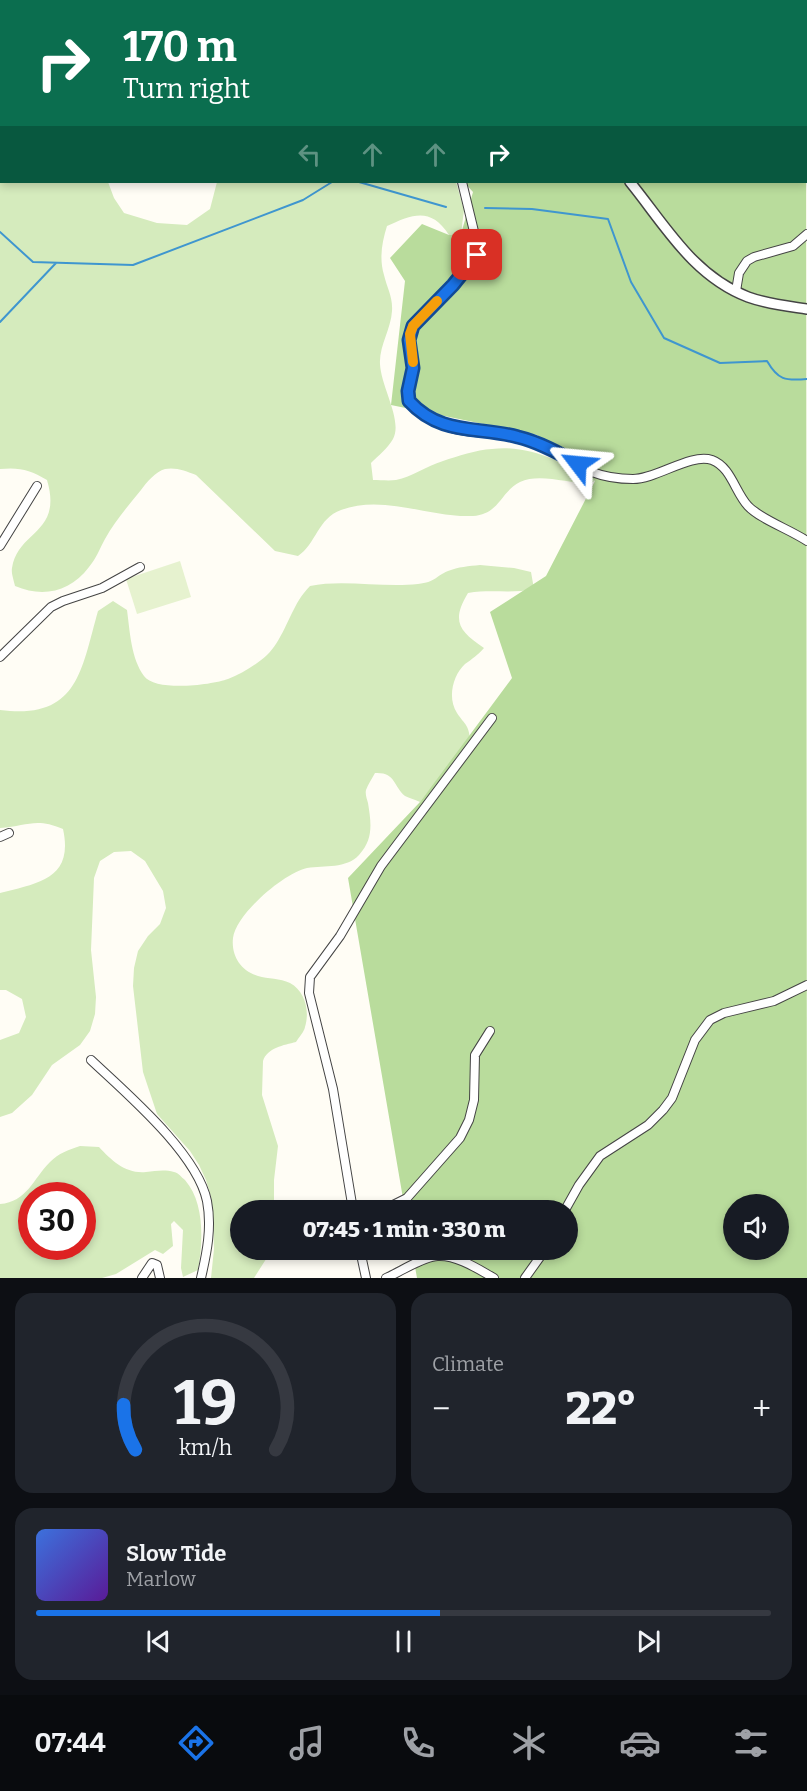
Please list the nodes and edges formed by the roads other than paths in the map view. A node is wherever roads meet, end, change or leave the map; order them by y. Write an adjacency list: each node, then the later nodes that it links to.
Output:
1 (462, 183): 7 (street)
2 (631, 183): 4 (street)
3 (807, 234): 4 (street)
4 (736, 291): 5 (street)
5 (807, 309)
6 (37, 486): 8 (street)
7 (807, 541)
8 (0, 546)
9 (140, 567): 10 (street)
10 (0, 657)
11 (492, 718): 17 (street)
12 (9, 833): 13 (street)
13 (0, 837)
14 (807, 985): 19 (street)
15 (490, 1031): 18 (street)
16 (91, 1060): 24 (street)
17 (351, 1200)
18 (403, 1200)
19 (571, 1200)
20 (362, 1260): 25 (street)
21 (538, 1260): 28 (street)
22 (142, 1278): 23 (street)
23 (160, 1278)
24 (201, 1278)
25 (366, 1278)
26 (386, 1278): 27 (street)
27 (494, 1278)
28 (525, 1278)

